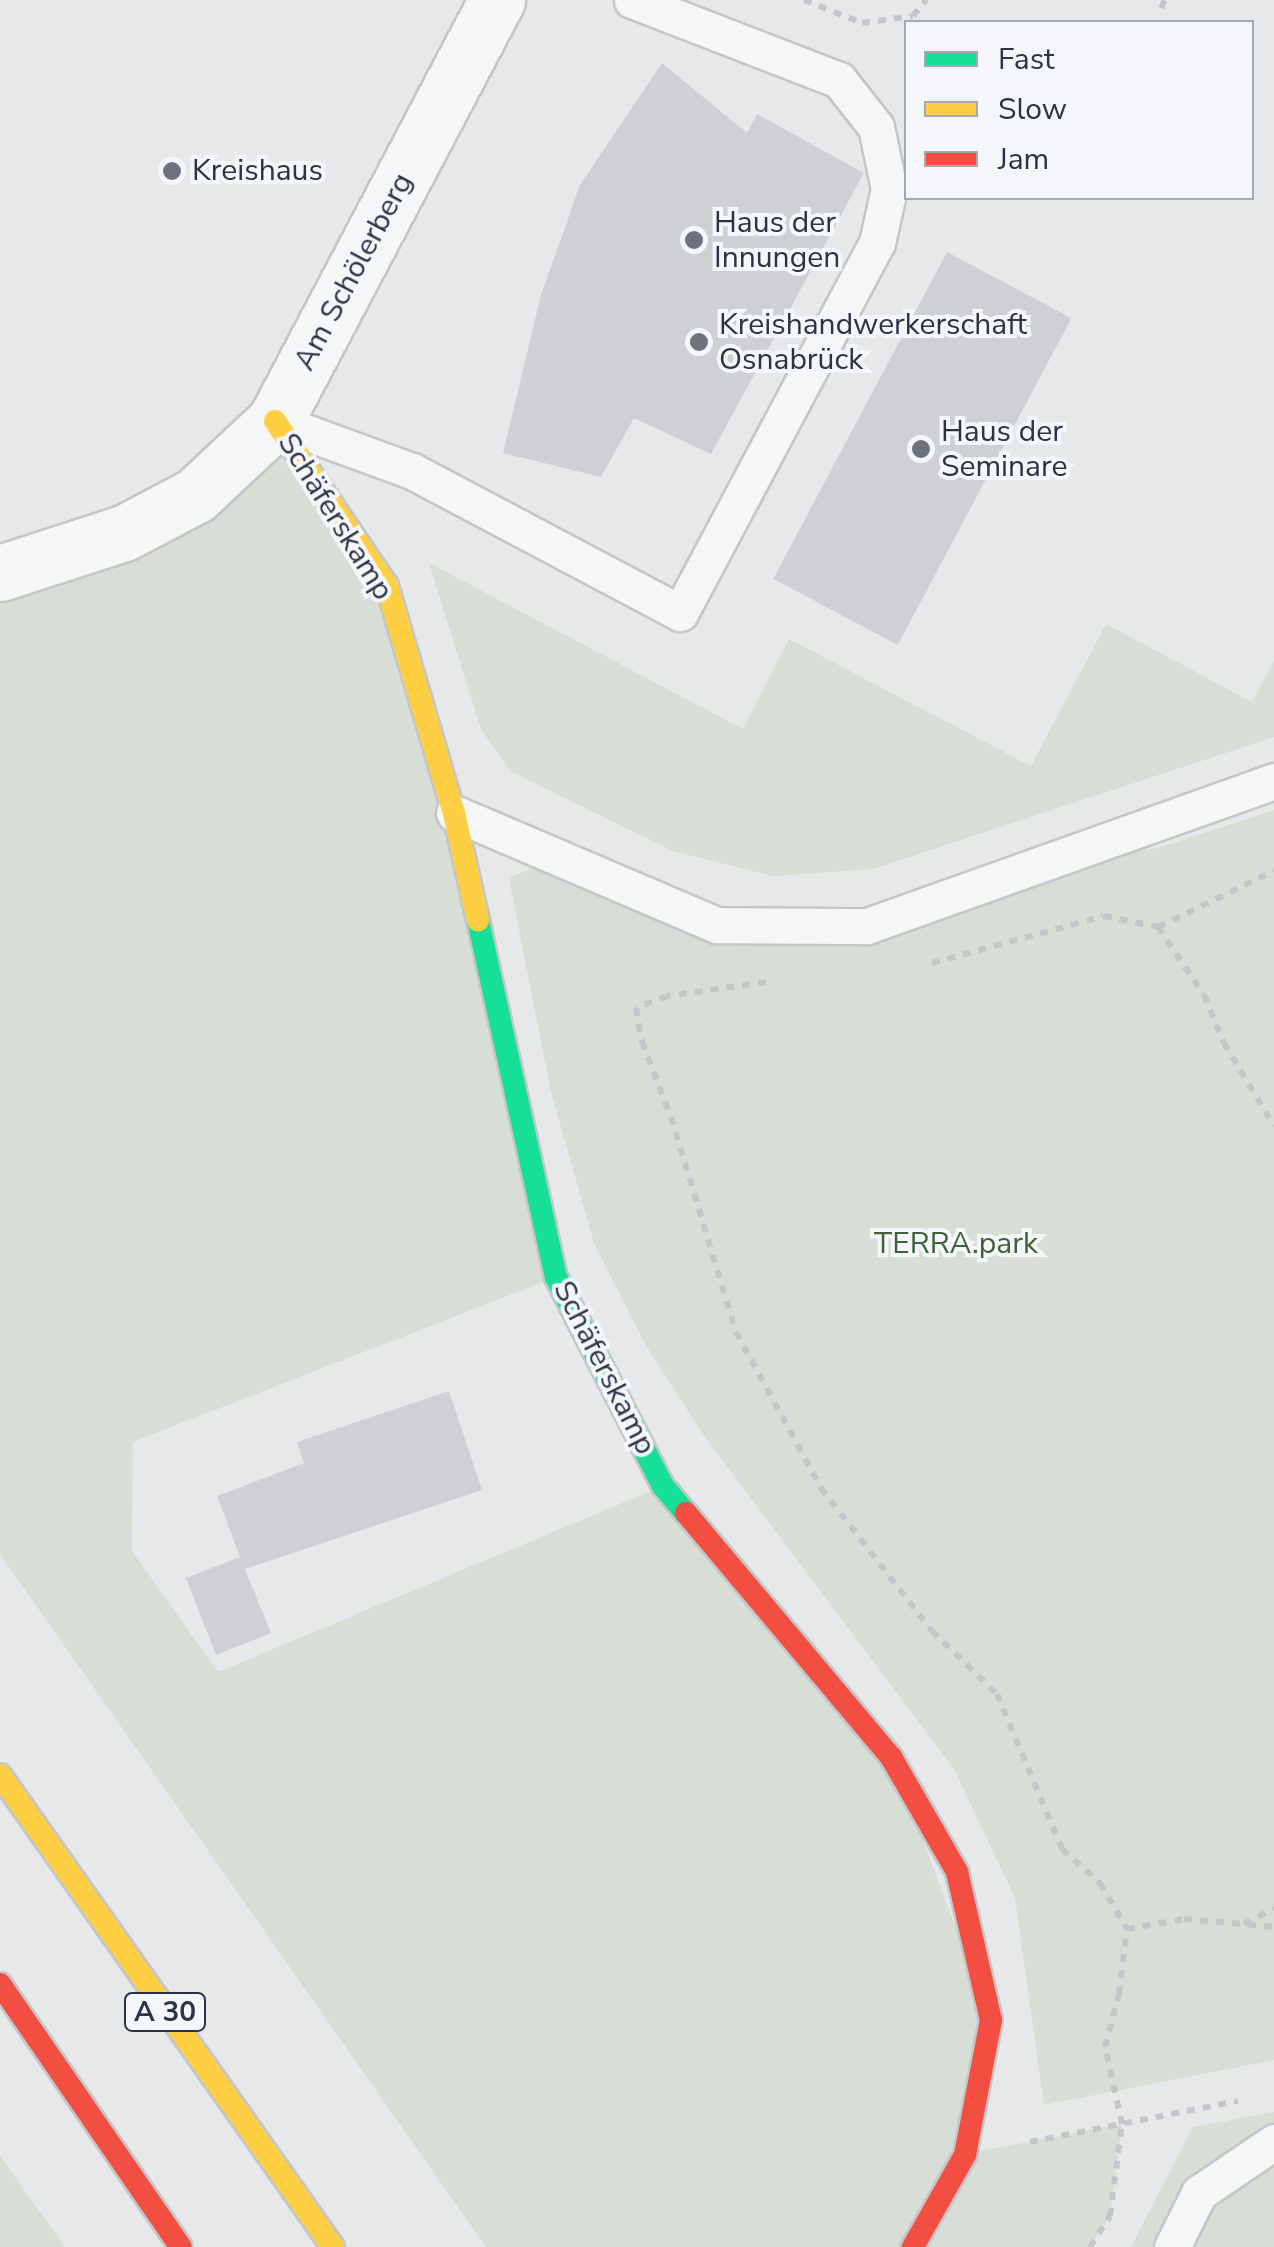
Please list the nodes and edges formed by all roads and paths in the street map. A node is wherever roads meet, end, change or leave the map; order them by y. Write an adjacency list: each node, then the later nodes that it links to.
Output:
1 (498, 0): 7 (street, Am Schölerberg)
2 (632, 0): 7 (lane)
3 (804, 0): 4 (path)
4 (926, 0)
5 (1165, 0): 6 (path)
6 (1161, 8)
7 (275, 421): 8 (street, Am Schölerberg); 10 (main road, Schäferskamp)
8 (0, 573)
9 (1274, 781): 10 (lane)
10 (454, 813): 25 (main road, Schäferskamp)
11 (1274, 871): 12 (path)
12 (1158, 927): 13 (path); 15 (path)
13 (922, 966)
14 (782, 982): 20 (path)
15 (1274, 1126)
16 (0, 1775): 27 (main road, A 30)
17 (1274, 1909): 18 (path)
18 (1239, 1927): 19 (path); 20 (path)
19 (1274, 1927)
20 (1128, 1929): 23 (path)
21 (0, 1984): 26 (main road)
22 (1255, 2097): 23 (path)
23 (1122, 2124): 25 (path); 29 (path)
24 (1274, 2142): 30 (lane)
25 (965, 2155): 28 (main road, Schäferskamp)
26 (181, 2247)
27 (333, 2247)
28 (913, 2247)
29 (1090, 2247)
30 (1172, 2247)

